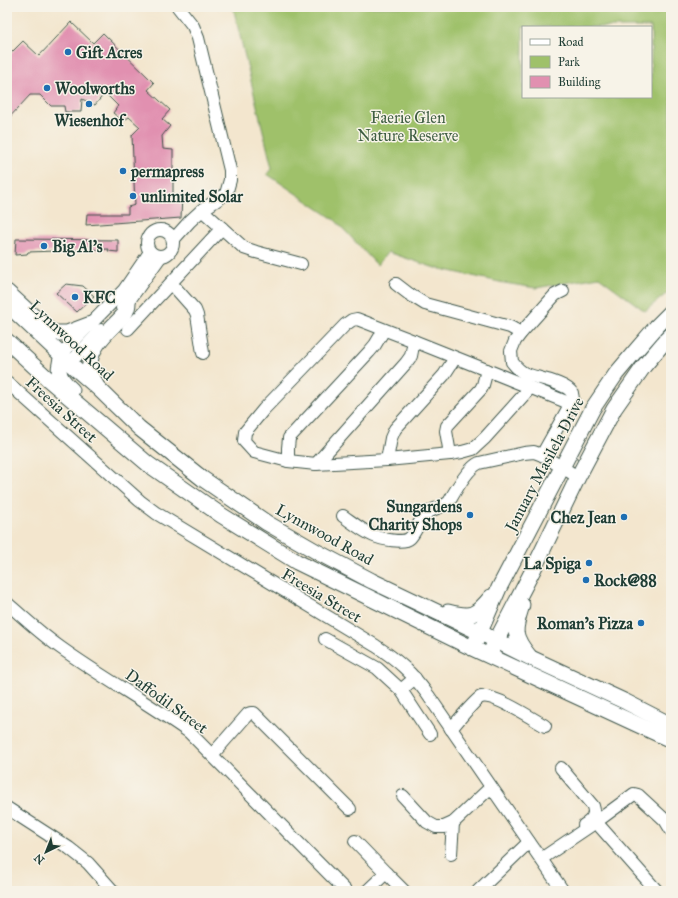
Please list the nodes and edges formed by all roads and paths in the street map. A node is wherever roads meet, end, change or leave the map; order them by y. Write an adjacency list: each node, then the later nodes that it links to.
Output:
1 (178, 7): 2 (street)
2 (202, 210): 3 (street); 4 (street)
3 (190, 221): 5 (street); 6 (street)
4 (222, 228): 8 (street); 9 (street)
5 (163, 230): 6 (street); 7 (street)
6 (173, 240): 7 (street)
7 (155, 254): 13 (street); 16 (street)
8 (302, 264)
9 (171, 283): 17 (street); 23 (street)
10 (396, 284): 19 (street)
11 (563, 291): 19 (street)
12 (7, 292): 16 (main road)
13 (128, 302): 26 (street); 29 (main road)
14 (7, 304): 26 (main road, Lynnwood Road)
15 (671, 312): 37 (main road, January Masilela Drive)
16 (91, 324): 26 (street)
17 (128, 329)
18 (384, 330): 22 (street); 35 (street); 35 (street)
19 (521, 333): 31 (street)
20 (671, 335): 38 (main road)
21 (7, 340): 25 (main road)
22 (414, 341): 24 (street); 36 (street)
23 (203, 353)
24 (455, 358): 27 (street); 34 (street)
25 (29, 360): 26 (main road); 39 (main road)
26 (64, 364): 29 (main road, Lynnwood Road); 39 (main road)
27 (487, 370): 30 (street); 32 (street)
28 (7, 382): 51 (street, Freesia Street)
29 (97, 387): 43 (main road, Lynnwood Road)
30 (530, 388): 31 (street); 32 (street)
31 (570, 405): 33 (street)
32 (450, 454): 34 (street)
33 (542, 455): 37 (street); 40 (street)
34 (386, 460): 36 (street)
35 (288, 461): 36 (street)
36 (316, 464)
37 (562, 468): 38 (street); 42 (main road, January Masilela Drive)
38 (578, 477): 41 (main road)
39 (194, 496): 48 (main road)
40 (343, 516)
41 (534, 568): 47 (main road); 50 (main road)
42 (499, 588): 43 (main road); 45 (main road, January Masilela Drive)
43 (409, 599): 45 (main road, Lynnwood Road)
44 (7, 603): 58 (street, Daffodil Street)
45 (480, 632): 47 (main road, Lynnwood Road); 48 (main road, January Masilela Drive)
46 (325, 639): 52 (street)
47 (496, 641): 49 (main road); 50 (main road, Lynnwood Road)
48 (472, 648): 49 (main road)
49 (487, 655): 57 (main road)
50 (531, 658): 53 (main road, Lynnwood Road)
51 (415, 678): 52 (street); 55 (street, Freesia Street)
52 (402, 690): 56 (street)
53 (671, 725)
54 (545, 726): 55 (street)
55 (451, 729): 60 (street, Freesia Street)
56 (430, 734)
57 (671, 740)
58 (212, 755): 63 (street); 73 (street, Daffodil Street)
59 (561, 768): 70 (street)
60 (491, 787): 65 (street); 68 (street, Freesia Street)
61 (403, 796): 65 (street)
62 (7, 808): 72 (street)
63 (350, 809)
64 (596, 822): 66 (street); 70 (street); 78 (street)
65 (453, 823): 69 (street)
66 (671, 830)
67 (355, 842): 71 (street)
68 (529, 842): 70 (street, Freesia Street); 76 (street)
69 (451, 854)
70 (540, 857): 77 (street, Freesia Street)
71 (386, 873): 74 (street); 75 (street)
72 (113, 891)
73 (346, 891)
74 (367, 891)
75 (404, 891)
76 (478, 891)
77 (563, 891)
78 (657, 891)

